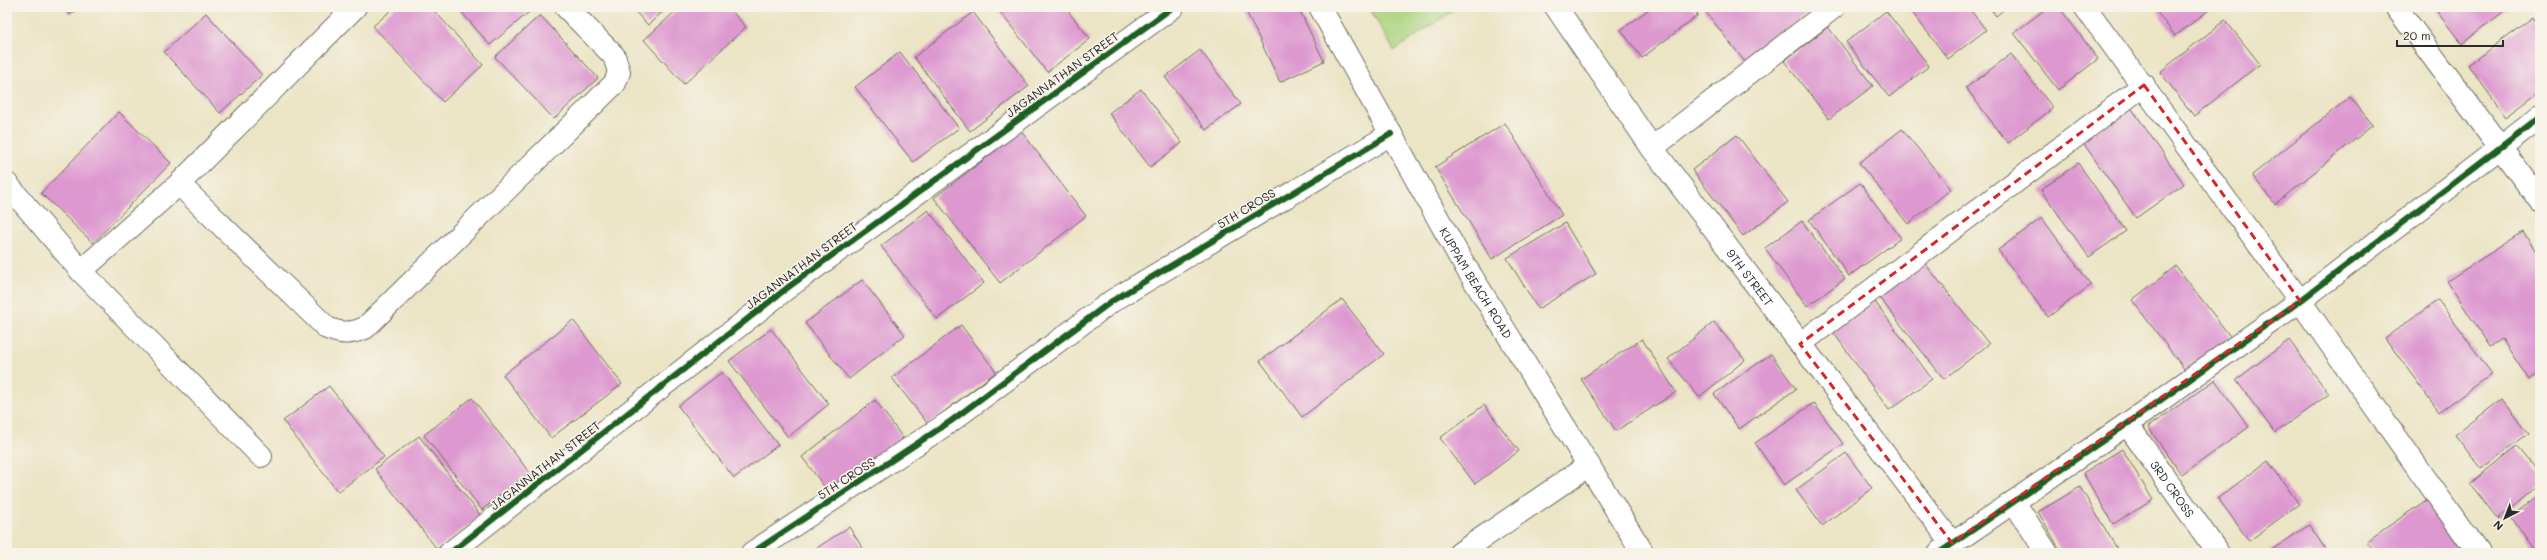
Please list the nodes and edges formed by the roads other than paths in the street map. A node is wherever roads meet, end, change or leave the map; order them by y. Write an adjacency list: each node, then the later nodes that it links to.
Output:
1 (354, 7): 15 (street)
2 (566, 7): 15 (street)
3 (1173, 7): 25 (street, JAGANNATHAN STREET)
4 (1320, 7): 11 (street, KUPPAM BEACH ROAD)
5 (1556, 7): 12 (street, 9TH STREET)
6 (1834, 7): 12 (street)
7 (2085, 7): 9 (street)
8 (2396, 7): 13 (street)
9 (2144, 85): 18 (street); 19 (street)
10 (2540, 117): 13 (street)
11 (1391, 134): 22 (street, KUPPAM BEACH ROAD); 26 (street, 5TH CROSS)
12 (1652, 148): 19 (street, 9TH STREET)
13 (2500, 148): 16 (street); 18 (street)
14 (7, 184): 17 (street)
15 (179, 184): 17 (street)
16 (2540, 201)
17 (81, 272): 21 (street)
18 (2300, 301): 20 (street); 31 (street)
19 (1800, 344): 24 (street, 9TH STREET)
20 (2127, 424): 23 (street); 30 (street, 3RD CROSS)
21 (261, 456)
22 (1589, 465): 27 (street); 28 (street, KUPPAM BEACH ROAD)
23 (2014, 502): 24 (street); 29 (street)
24 (1946, 548)
25 (450, 553)
26 (752, 553)
27 (1460, 553)
28 (1643, 553)
29 (2047, 553)
30 (2218, 553)
31 (2478, 553)

